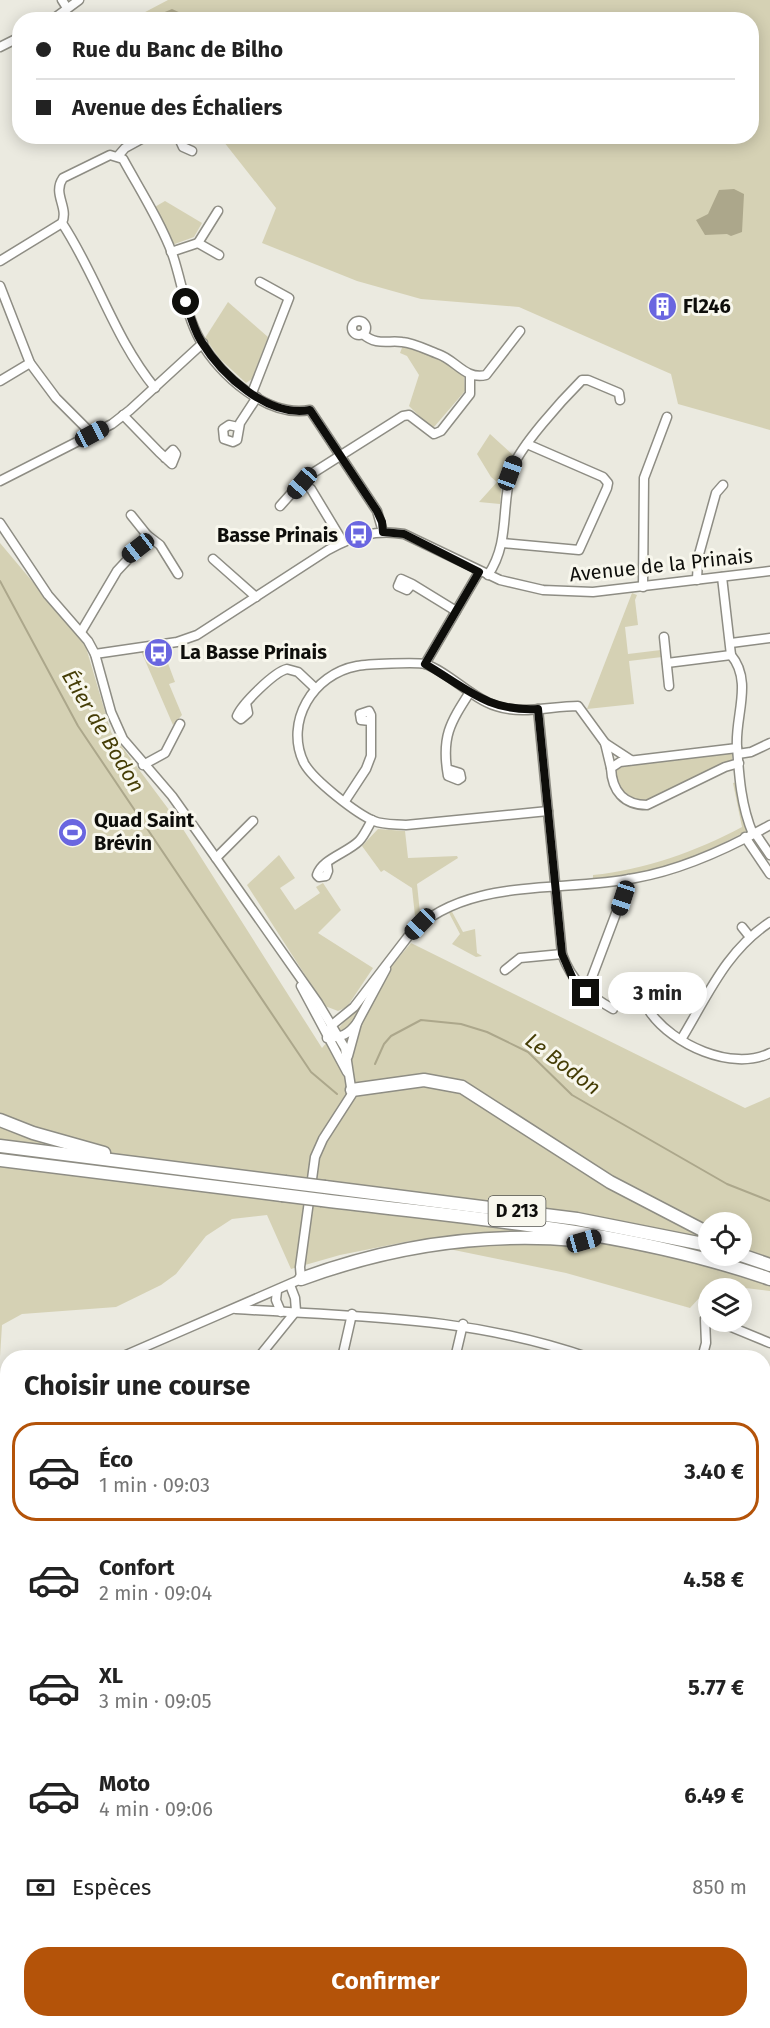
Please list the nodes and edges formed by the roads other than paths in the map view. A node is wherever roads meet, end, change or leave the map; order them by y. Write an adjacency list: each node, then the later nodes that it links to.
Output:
1 (79, 0): 2 (street)
2 (65, 4)
3 (132, 144): 6 (street)
4 (182, 144): 5 (street)
5 (192, 151)
6 (118, 156): 8 (street); 10 (street)
7 (218, 211): 9 (street)
8 (62, 223): 12 (street); 21 (street)
9 (198, 243): 10 (street); 11 (street)
10 (171, 252): 17 (street)
11 (219, 255)
12 (0, 261)
13 (260, 282): 22 (street)
14 (0, 286): 18 (street)
15 (520, 331): 19 (street)
16 (363, 334): 19 (street)
17 (203, 344): 21 (street); 22 (street)
18 (30, 363): 20 (street); 27 (street)
19 (470, 376): 29 (street)
20 (0, 381)
21 (155, 388): 24 (street)
22 (254, 395): 26 (street); 29 (street)
23 (620, 400): 28 (street)
24 (123, 415): 27 (street); 30 (street)
25 (667, 417): 48 (street)
26 (238, 427)
27 (92, 434): 31 (street)
28 (527, 444): 40 (street); 40 (street)
29 (342, 455): 32 (street); 37 (street)
30 (165, 458)
31 (0, 481)
32 (302, 483): 34 (street); 39 (street)
33 (723, 486): 46 (street)
34 (280, 506)
35 (130, 515): 38 (street)
36 (0, 523): 51 (street)
37 (383, 532): 39 (street, Avenue de la Prinais); 43 (street, Avenue de la Prinais)
38 (147, 535): 44 (street); 51 (street)
39 (343, 542): 49 (street, Avenue de la Prinais)
40 (503, 543): 43 (street)
41 (213, 559): 49 (street)
42 (770, 571): 45 (street, Avenue de la Prinais)
43 (484, 573): 48 (street, Avenue de la Prinais); 50 (street)
44 (178, 574)
45 (722, 577): 46 (street, Avenue de la Prinais); 54 (street)
46 (697, 580): 48 (street, Avenue de la Prinais)
47 (412, 584): 50 (street)
48 (643, 587)
49 (256, 597): 55 (street, Avenue de la Prinais)
50 (456, 611): 58 (street)
51 (81, 632): 55 (street)
52 (664, 637): 57 (street)
53 (770, 638): 54 (street)
54 (731, 642): 56 (street)
55 (95, 654): 70 (street)
56 (731, 656): 57 (street); 68 (street)
57 (667, 663): 59 (street)
58 (425, 664): 60 (street); 61 (street)
59 (669, 686)
60 (315, 688): 62 (street); 73 (street)
61 (470, 692): 63 (street); 72 (street)
62 (246, 703)
63 (538, 709): 66 (street); 74 (street)
64 (370, 721): 73 (street)
65 (180, 724): 70 (street)
66 (604, 743): 69 (street); 71 (street)
67 (770, 743): 68 (street)
68 (738, 755): 69 (street); 71 (street); 78 (street)
69 (631, 760): 71 (street)
70 (143, 765): 80 (street)
71 (611, 768)
72 (447, 769)
73 (345, 801): 75 (street)
74 (548, 811): 75 (street); 84 (street)
75 (372, 820): 81 (street)
76 (253, 821): 80 (street)
77 (770, 825): 78 (street)
78 (751, 835): 79 (street); 82 (street); 83 (street)
79 (770, 855)
80 (216, 858): 91 (street)
81 (327, 864)
82 (770, 874)
83 (629, 879): 84 (street); 92 (street)
84 (556, 887): 88 (street); 89 (street)
85 (770, 922): 87 (street)
86 (742, 927): 87 (street)
87 (750, 937): 99 (street)
88 (562, 954): 90 (street); 92 (street)
89 (390, 958): 95 (street); 96 (street)
90 (505, 970)
91 (294, 972): 96 (street); 98 (street)
92 (586, 993): 93 (street)
93 (613, 1009)
94 (650, 1012): 99 (street)
95 (357, 1023): 97 (street); 101 (street)
96 (332, 1025): 97 (street); 98 (street)
97 (340, 1037): 98 (street); 101 (street)
98 (327, 1038): 102 (street)
99 (682, 1038): 100 (street)
100 (770, 1053)
101 (348, 1056): 102 (street)
102 (349, 1075): 103 (street)
103 (352, 1090): 110 (highway); 117 (street)
104 (0, 1120): 107 (highway)
105 (0, 1146): 107 (highway, D 213)
106 (0, 1160): 108 (highway, D 213)
107 (124, 1162): 112 (highway, D 213, bridge)
108 (52, 1166): 109 (highway); 111 (highway, D 213, bridge)
109 (0, 1168)
110 (698, 1228)
111 (600, 1236): 117 (highway); 118 (highway, D 213)
112 (698, 1243)
113 (752, 1257): 115 (highway)
114 (752, 1258): 115 (highway)
115 (755, 1259): 116 (highway)
116 (770, 1265)
117 (302, 1279): 119 (street)
118 (770, 1279)
119 (290, 1285): 120 (street); 122 (street)
120 (277, 1291): 121 (street); 123 (street)
121 (232, 1309): 123 (street); 129 (street)
122 (296, 1311): 123 (street); 124 (street); 130 (street)
123 (281, 1312)
124 (352, 1314): 125 (street); 131 (street)
125 (463, 1324): 132 (street); 133 (street)
126 (706, 1332): 134 (street)
127 (743, 1332): 128 (street)
128 (770, 1343)
129 (137, 1350)
130 (264, 1350)
131 (344, 1350)
132 (457, 1350)
133 (565, 1350)
134 (704, 1350)

